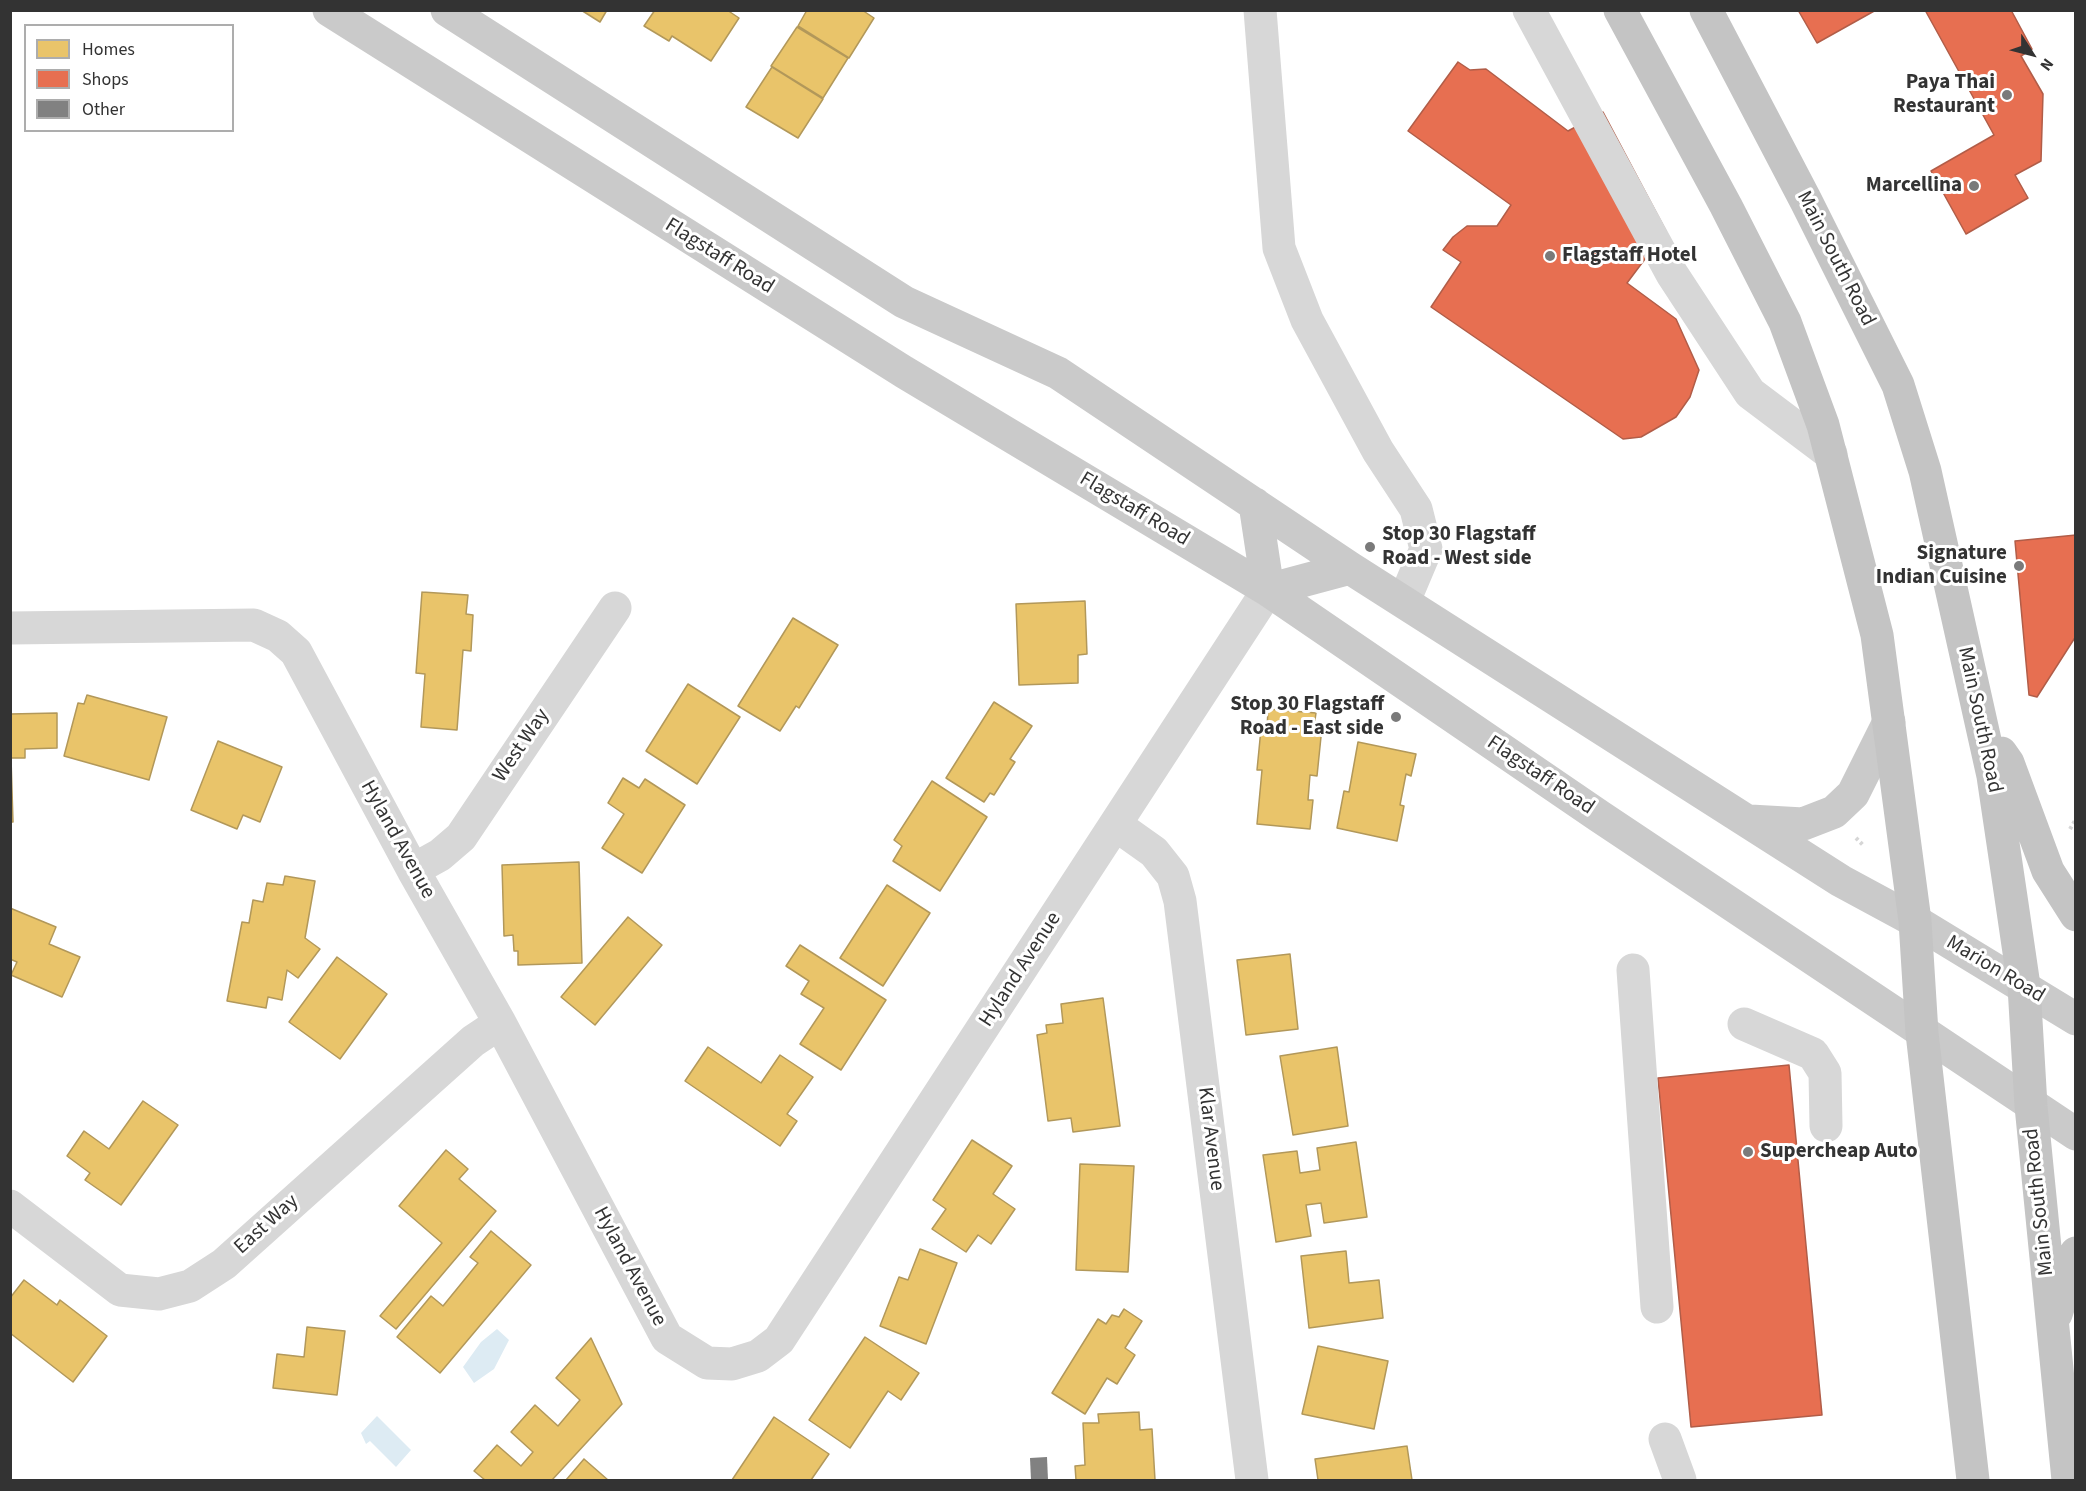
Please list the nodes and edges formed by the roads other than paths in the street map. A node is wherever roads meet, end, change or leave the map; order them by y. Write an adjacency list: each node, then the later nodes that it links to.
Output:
1 (329, 10): 10 (main road, Flagstaff Road)
2 (447, 10): 8 (main road)
3 (1260, 10): 11 (street)
4 (1528, 10): 7 (street)
5 (1620, 10): 7 (highway)
6 (1706, 10): 15 (highway, Main South Road)
7 (1831, 454): 14 (highway)
8 (1255, 504): 9 (main road); 10 (main road)
9 (1350, 568): 10 (main road); 11 (main road)
10 (1268, 590): 17 (street, Hyland Avenue); 26 (main road, Flagstaff Road)
11 (1404, 600): 16 (main road)
12 (615, 608): 18 (street, West Way)
13 (10, 628): 18 (street, Hyland Avenue)
14 (1889, 722): 16 (main road); 20 (highway)
15 (1982, 728): 19 (highway); 22 (highway, Main South Road)
16 (1748, 821): 20 (main road)
17 (1116, 825): 24 (street, Hyland Avenue); 35 (street, Klar Avenue)
18 (413, 870): 24 (street, Hyland Avenue)
19 (2076, 915)
20 (1915, 921): 22 (main road, Marion Road); 26 (highway)
21 (1633, 970): 32 (street)
22 (2024, 986): 23 (main road, Marion Road); 27 (highway, Main South Road)
23 (2076, 1019)
24 (500, 1023): 30 (street, East Way)
25 (1744, 1024): 28 (street)
26 (1922, 1033): 27 (main road, Flagstaff Road); 37 (highway)
27 (2031, 1106): 29 (main road); 33 (highway, Main South Road)
28 (1826, 1126)
29 (2076, 1134)
30 (10, 1206)
31 (2076, 1253): 33 (highway)
32 (1657, 1307)
33 (2052, 1329): 38 (highway, Main South Road)
34 (1665, 1439): 36 (street)
35 (1252, 1480)
36 (1680, 1480)
37 (1973, 1480)
38 (2068, 1480)

